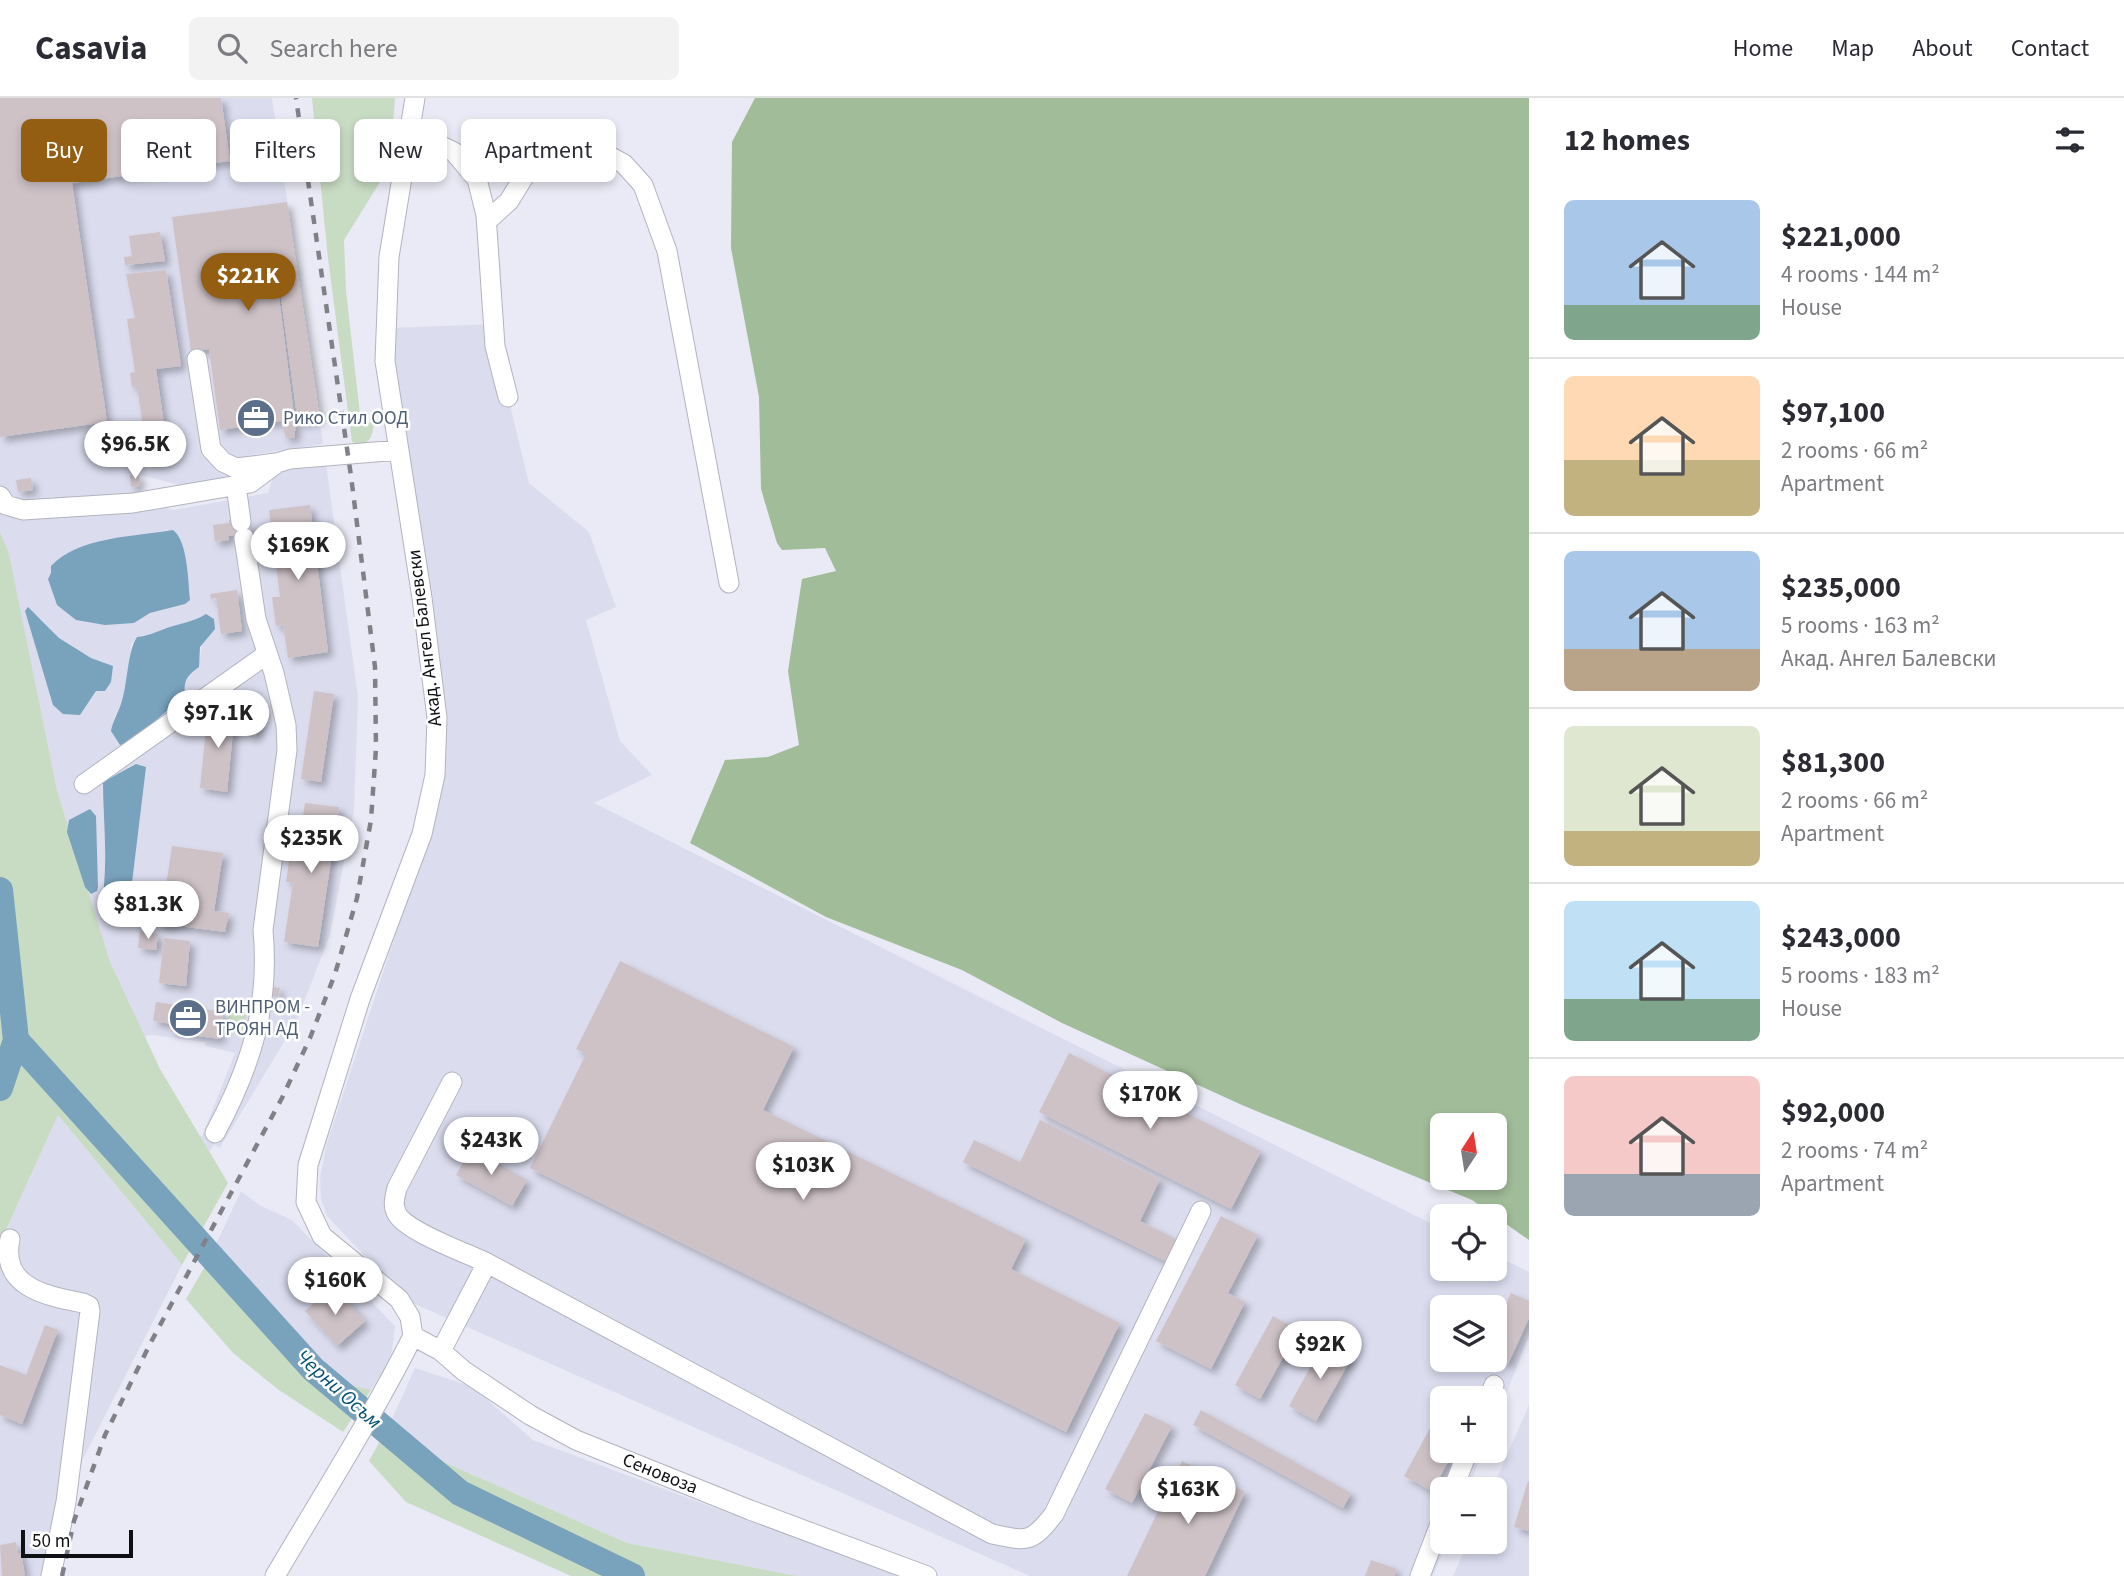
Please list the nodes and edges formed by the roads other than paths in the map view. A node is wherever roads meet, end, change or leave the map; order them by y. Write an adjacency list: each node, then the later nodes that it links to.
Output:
1 (415, 98): 2 (street, Акад. Ангел Балевски)
2 (412, 119)
3 (447, 149): 5 (street)
4 (402, 182): 8 (street, Акад. Ангел Балевски)
5 (487, 220): 7 (street); 12 (street)
6 (197, 359): 9 (street)
7 (508, 397)
8 (399, 450): 9 (street); 20 (street, Акад. Ангел Балевски)
9 (277, 463): 10 (street)
10 (236, 485): 11 (street); 13 (street)
11 (0, 496)
12 (729, 583)
13 (267, 654): 14 (street); 16 (street)
14 (84, 784)
15 (452, 1082): 19 (street)
16 (215, 1133)
17 (1201, 1211): 19 (street)
18 (10, 1239): 23 (street)
19 (487, 1263): 21 (street)
20 (412, 1336): 21 (street, Сеновоза); 24 (street)
21 (441, 1351): 25 (street, Сеновоза)
22 (1430, 1550): 26 (street)
23 (51, 1576)
24 (275, 1576)
25 (927, 1576)
26 (1420, 1576)

